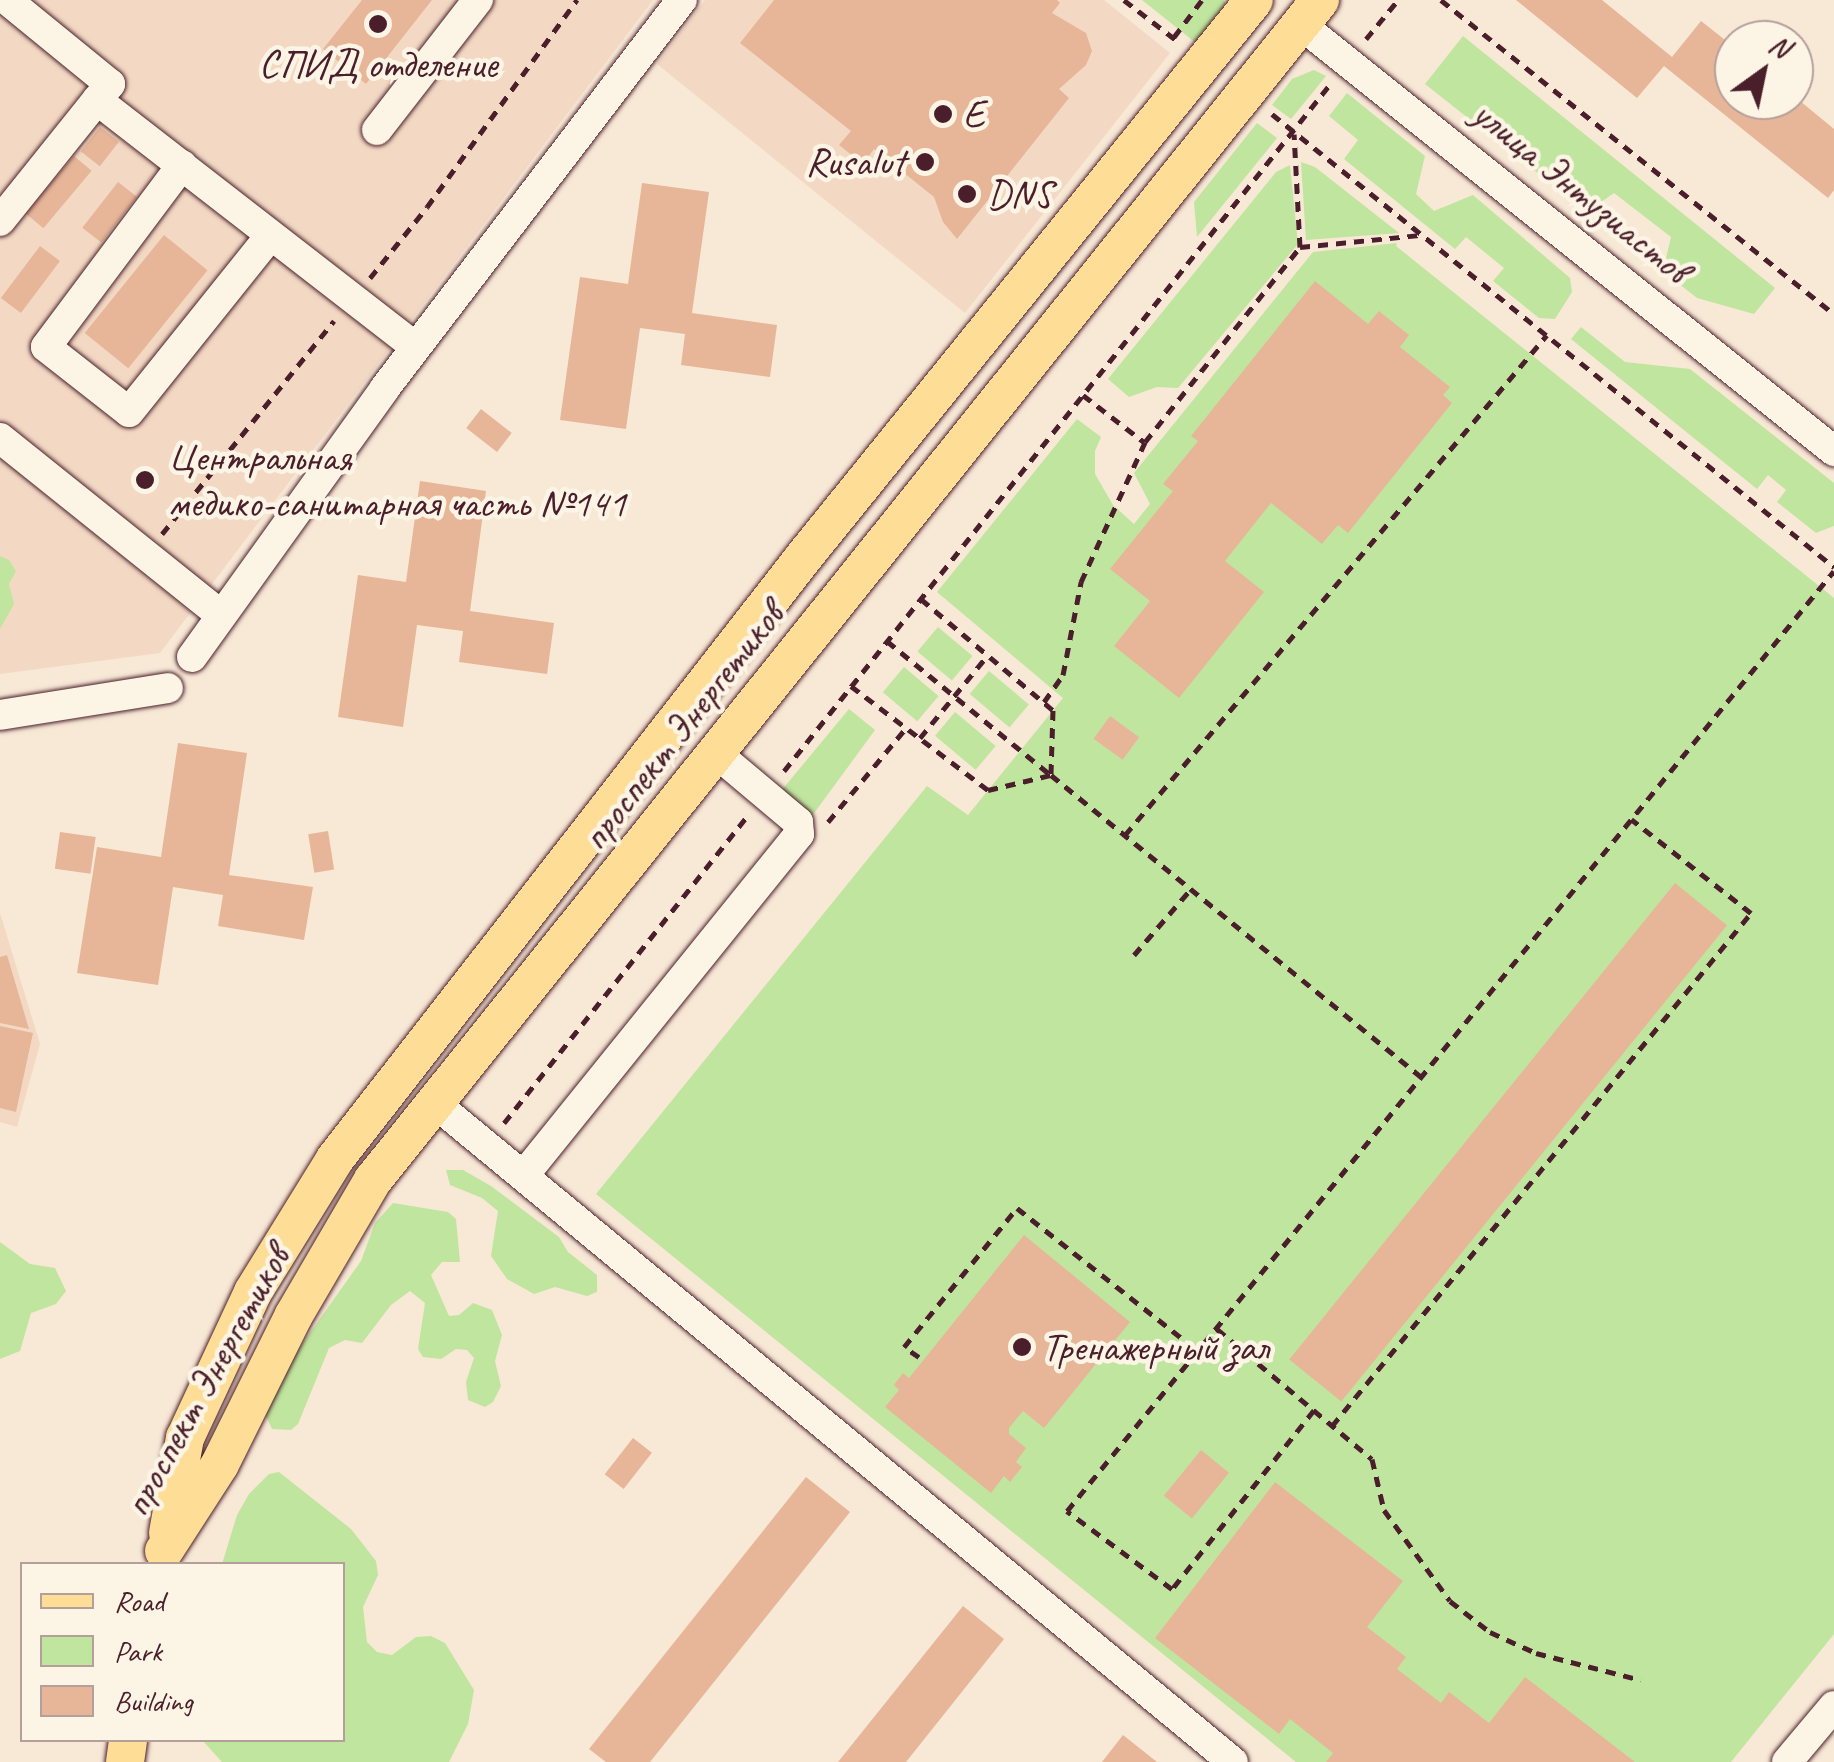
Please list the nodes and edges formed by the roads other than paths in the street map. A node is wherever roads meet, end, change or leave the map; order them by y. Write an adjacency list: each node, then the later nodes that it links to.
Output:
1 (6, 0): 6 (street)
2 (478, 0): 7 (street)
3 (682, 0): 11 (street)
4 (1254, 0): 14 (main road, проспект Энергетиков)
5 (1297, 8): 13 (street, улица Энтузиастов); 15 (main road, проспект Энергетиков)
6 (97, 100): 8 (street); 9 (street)
7 (376, 130)
8 (182, 165): 10 (street); 10 (street)
9 (0, 221)
10 (270, 236): 11 (street)
11 (416, 347): 16 (street)
12 (0, 438): 16 (street)
13 (1834, 451)
14 (803, 558): 15 (main road); 20 (main road, проспект Энергетиков)
15 (848, 588): 21 (main road, проспект Энергетиков)
16 (221, 615): 17 (street)
17 (192, 657)
18 (168, 688): 19 (street)
19 (0, 715)
20 (677, 721): 21 (main road); 22 (main road, проспект Энергетиков)
21 (717, 754): 23 (main road, проспект Энергетиков); 26 (street)
22 (577, 850): 23 (main road); 25 (main road, проспект Энергетиков)
23 (617, 880): 24 (main road, проспект Энергетиков)
24 (437, 1105): 26 (street); 27 (main road, проспект Энергетиков)
25 (335, 1159): 27 (main road); 28 (main road, проспект Энергетиков)
26 (524, 1175): 30 (street)
27 (373, 1180): 28 (main road, проспект Энергетиков)
28 (163, 1558)
29 (1834, 1706): 31 (street)
30 (1233, 1762)
31 (1787, 1762)

